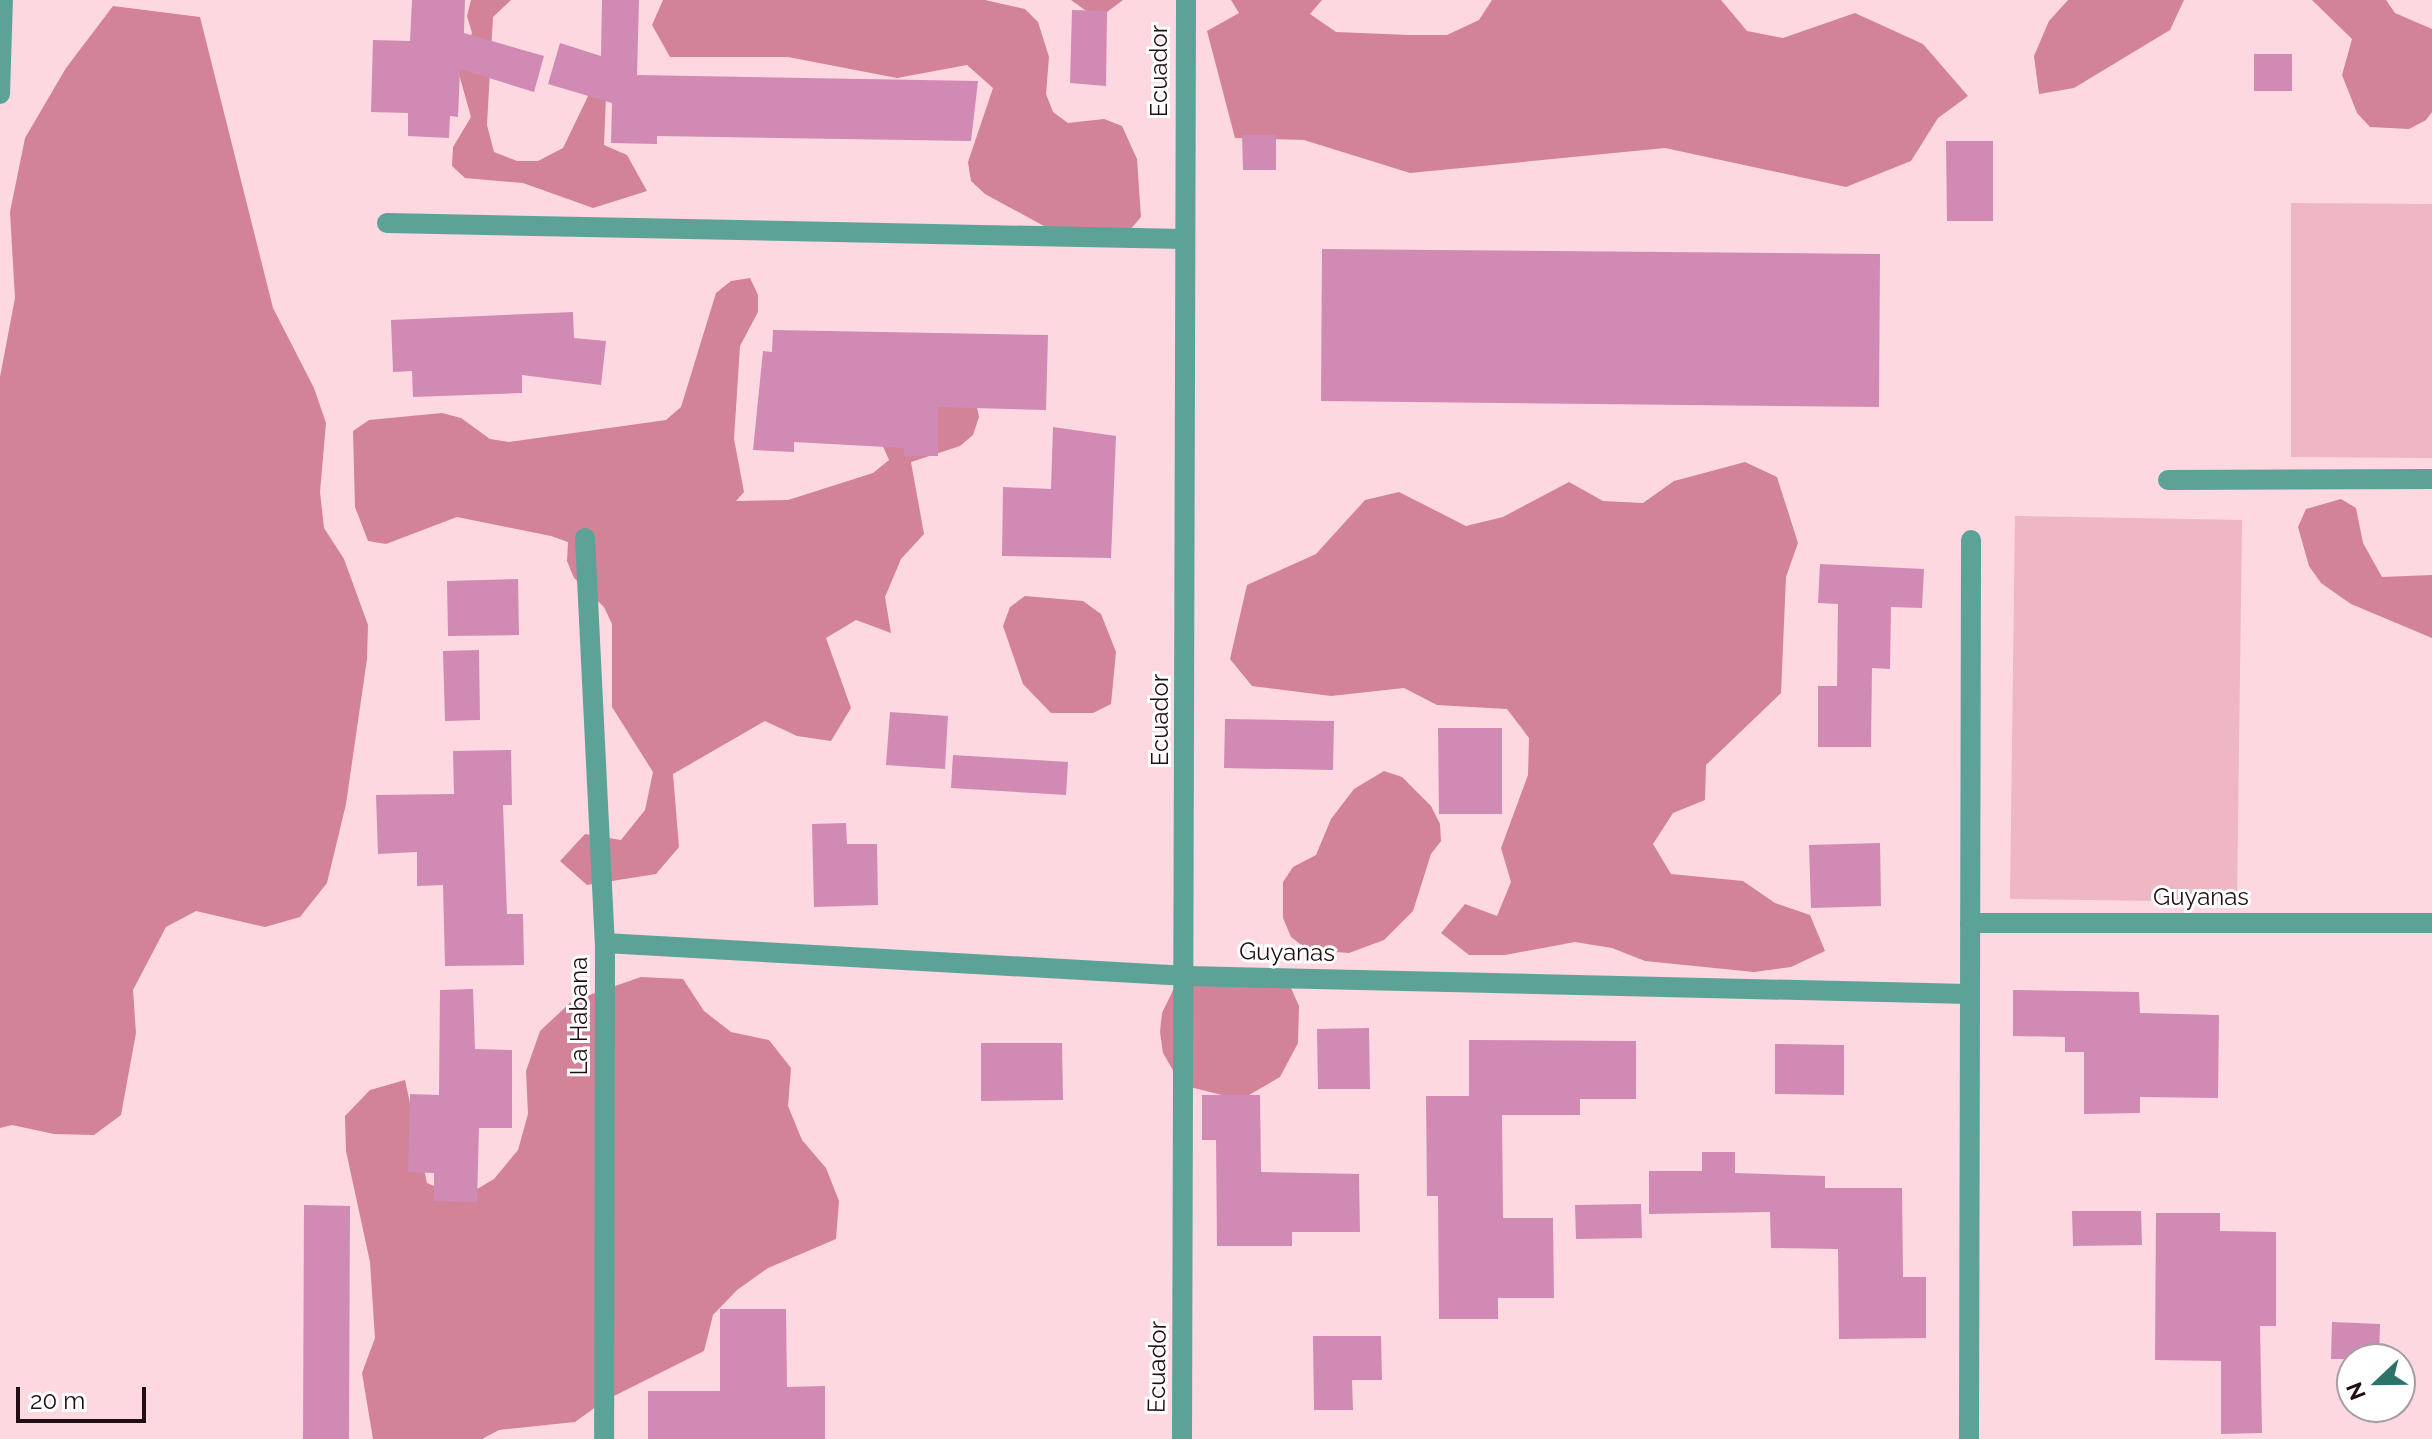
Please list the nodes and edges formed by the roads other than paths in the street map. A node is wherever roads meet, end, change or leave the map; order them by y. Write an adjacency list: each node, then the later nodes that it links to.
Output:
1 (3, 0): 3 (street)
2 (1186, 0): 5 (street, Ecuador)
3 (0, 94)
4 (387, 223): 5 (street)
5 (1185, 239): 13 (street, Ecuador)
6 (2432, 479): 7 (street)
7 (2168, 480)
8 (585, 538): 12 (street, La Habana)
9 (1971, 540): 10 (street)
10 (1970, 923): 11 (street, Guyanas); 14 (street)
11 (2432, 923)
12 (605, 943): 13 (street, Guyanas); 15 (street, La Habana)
13 (1187, 976): 14 (street, Guyanas); 16 (street, Ecuador)
14 (1969, 994): 17 (street)
15 (604, 1439)
16 (1182, 1439)
17 (1969, 1439)

